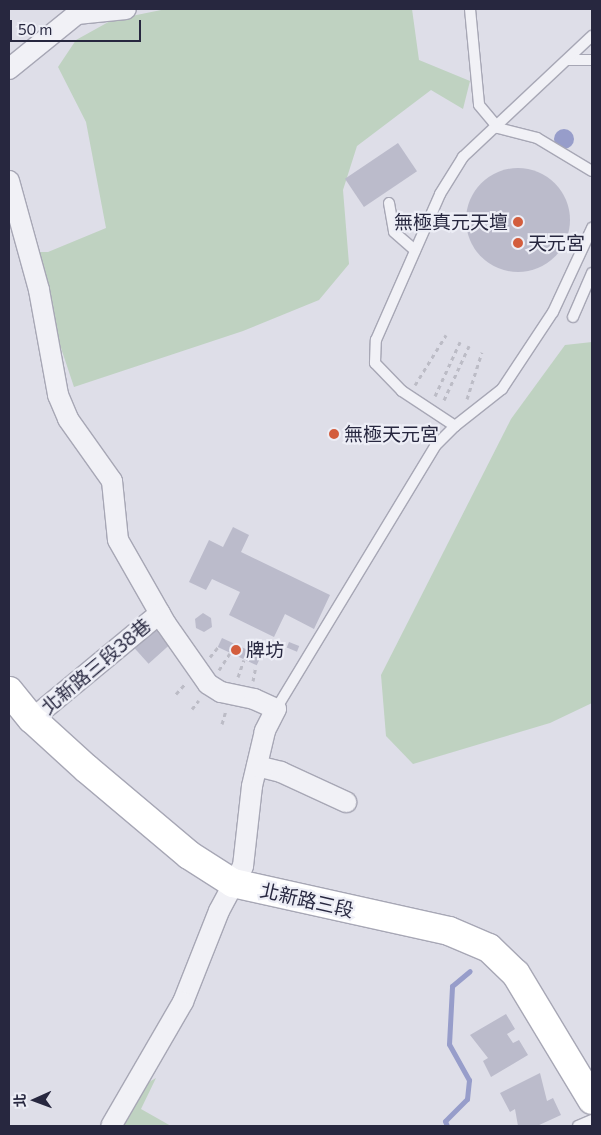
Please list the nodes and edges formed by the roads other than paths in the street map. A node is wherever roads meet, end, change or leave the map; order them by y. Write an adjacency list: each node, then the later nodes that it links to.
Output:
1 (126, 9): 6 (street)
2 (470, 9): 7 (lane)
3 (592, 36): 4 (lane)
4 (568, 60): 5 (lane); 7 (lane)
5 (592, 60)
6 (9, 69)
7 (498, 128): 8 (lane); 12 (lane)
8 (592, 171)
9 (9, 181): 16 (street)
10 (389, 203): 12 (lane)
11 (592, 228): 15 (lane)
12 (415, 250): 15 (lane)
13 (592, 273): 14 (lane)
14 (573, 317)
15 (455, 426): 18 (lane)
16 (160, 613): 18 (street); 19 (street, 北新路三段38巷)
17 (9, 691): 19 (main road, 北新路三段)
18 (276, 710): 20 (street)
19 (32, 719): 22 (main road, 北新路三段)
20 (257, 766): 21 (street); 22 (street)
21 (346, 802)
22 (233, 883): 23 (main road, 北新路三段); 25 (street)
23 (592, 1100)
24 (592, 1120): 26 (lane)
25 (111, 1126)
26 (578, 1126)

